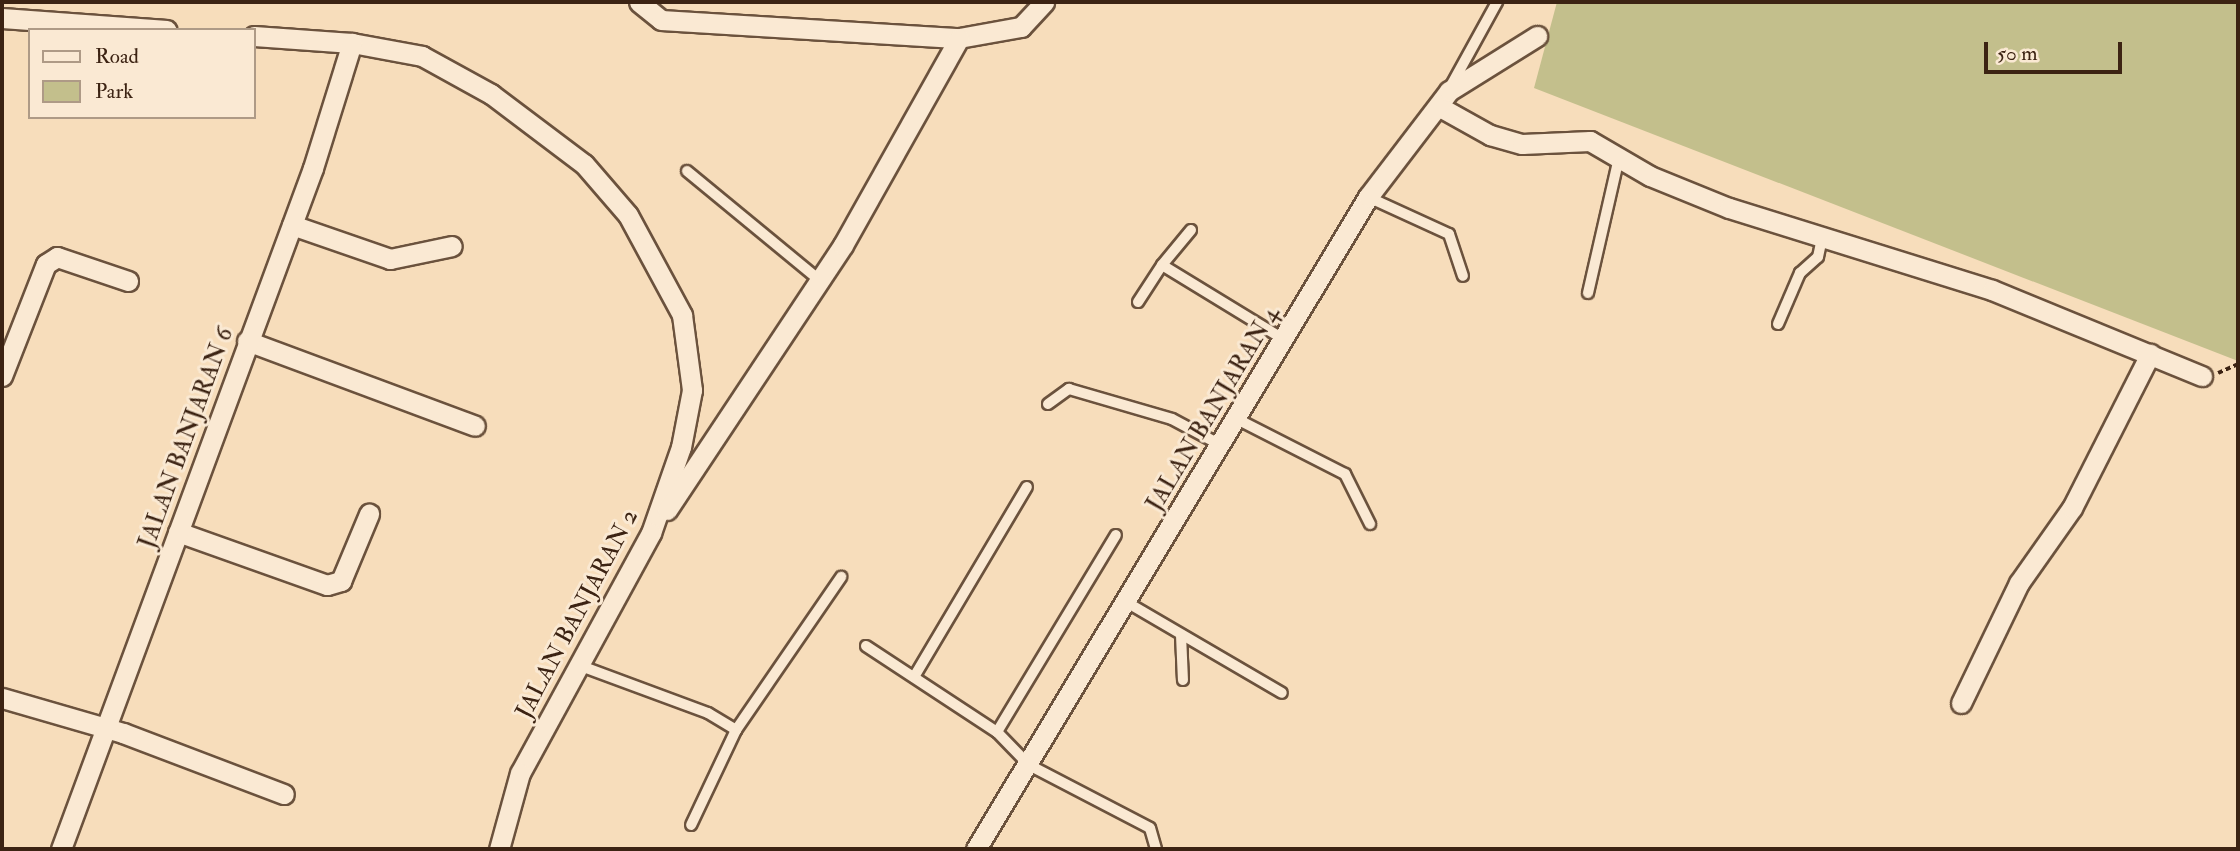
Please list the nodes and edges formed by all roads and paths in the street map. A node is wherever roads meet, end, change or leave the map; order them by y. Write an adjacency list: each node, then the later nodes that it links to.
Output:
1 (639, 2): 8 (street)
2 (1044, 2): 8 (street)
3 (1497, 2): 10 (lane)
4 (2, 18): 5 (street)
5 (140, 28)
6 (256, 36): 9 (street, JALAN BANJARAN 2)
7 (1537, 36): 10 (street, JALAN BANJARAN 4)
8 (959, 38): 20 (street)
9 (352, 43): 14 (street, JALAN BANJARAN 6); 38 (street, JALAN BANJARAN 2)
10 (1443, 98): 11 (street); 13 (street, JALAN BANJARAN 4)
11 (1619, 158): 16 (street); 22 (lane)
12 (687, 171): 20 (lane)
13 (1368, 197): 19 (lane); 25 (street, JALAN BANJARAN 4)
14 (292, 225): 17 (street); 26 (street, JALAN BANJARAN 6)
15 (1191, 230): 18 (lane)
16 (1823, 233): 24 (lane); 27 (street)
17 (452, 246)
18 (1163, 265): 23 (lane); 25 (lane)
19 (1464, 276)
20 (819, 280): 38 (street)
21 (128, 281): 28 (street)
22 (1588, 293)
23 (1138, 302)
24 (1778, 324)
25 (1283, 339): 31 (street, JALAN BANJARAN 4)
26 (247, 341): 32 (street); 37 (street, JALAN BANJARAN 6)
27 (2150, 354): 29 (street); 49 (street)
28 (2, 376)
29 (2203, 376)
30 (1048, 404): 33 (lane)
31 (1232, 417): 33 (street, JALAN BANJARAN 4); 36 (lane)
32 (475, 426)
33 (1217, 443): 41 (street, JALAN BANJARAN 4)
34 (1027, 487): 45 (lane)
35 (369, 514): 37 (street)
36 (1370, 524)
37 (178, 532): 51 (street, JALAN BANJARAN 6)
38 (651, 533): 44 (street, JALAN BANJARAN 2)
39 (1116, 536): 52 (lane)
40 (841, 577): 50 (lane)
41 (1128, 603): 42 (lane); 53 (street, JALAN BANJARAN 4)
42 (1181, 635): 46 (lane); 47 (lane)
43 (866, 646): 45 (lane)
44 (581, 666): 50 (lane); 57 (street, JALAN BANJARAN 2)
45 (914, 677): 52 (lane)
46 (1183, 680)
47 (1282, 693)
48 (2, 698): 51 (street)
49 (1961, 703)
50 (736, 730): 55 (lane)
51 (101, 731): 54 (street); 56 (street, JALAN BANJARAN 6)
52 (997, 732): 53 (lane)
53 (1029, 765): 58 (street, JALAN BANJARAN 4); 59 (lane)
54 (284, 793)
55 (691, 825)
56 (61, 849)
57 (499, 849)
58 (976, 849)
59 (1156, 849)

